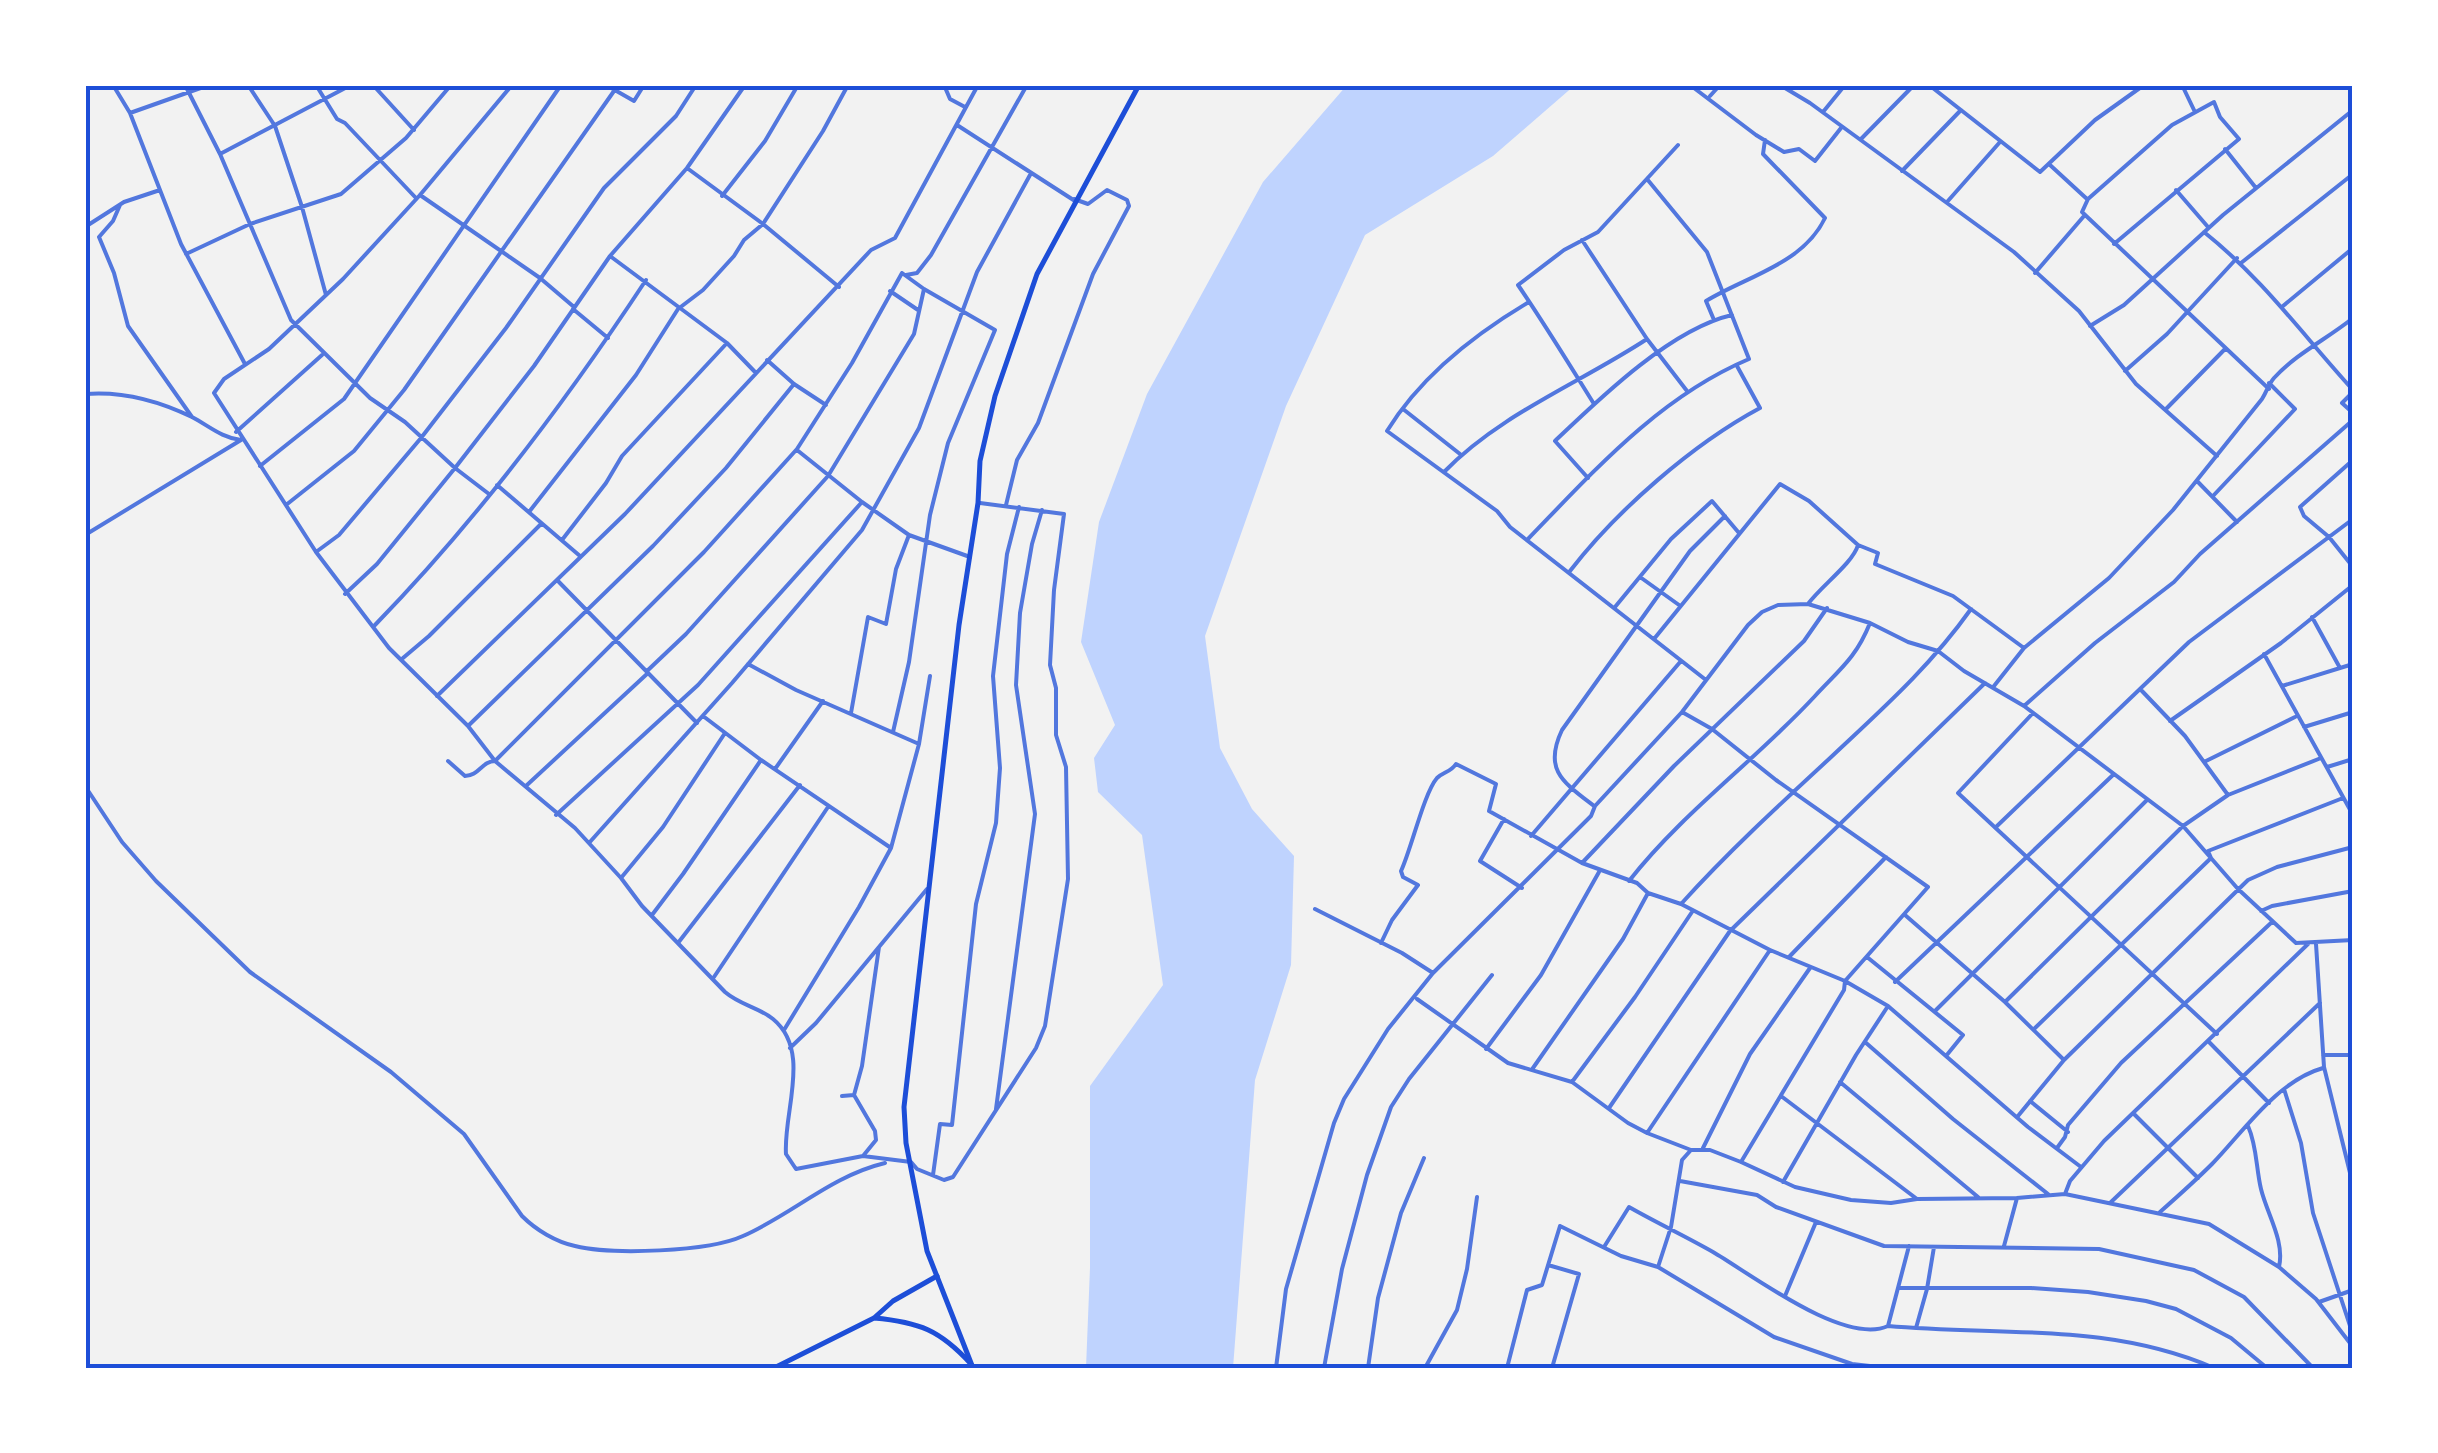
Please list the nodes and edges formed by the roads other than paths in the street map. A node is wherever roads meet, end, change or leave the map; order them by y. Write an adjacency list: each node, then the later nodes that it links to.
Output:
1 (113, 85): 38 (street)
2 (186, 85): 30 (street)
3 (209, 85): 30 (street)
4 (248, 85): 40 (street)
5 (316, 85): 32 (street)
6 (352, 85): 32 (street)
7 (372, 85): 42 (street)
8 (452, 85): 42 (street)
9 (512, 85): 60 (street)
10 (562, 85): 69 (street)
11 (606, 85): 29 (street)
12 (644, 85): 29 (street)
13 (696, 85): 82 (street)
14 (745, 85): 52 (street)
15 (798, 85): 61 (street)
16 (848, 85): 70 (street)
17 (944, 85): 33 (street)
18 (978, 85): 33 (street)
19 (1027, 85): 47 (street)
20 (1139, 85): 63 (main road)
21 (1690, 85): 31 (street)
22 (1720, 85): 31 (street)
23 (1780, 85): 37 (street)
24 (1845, 85): 37 (street)
25 (1914, 85): 44 (street)
26 (1929, 85): 34 (street)
27 (2144, 85): 51 (street)
28 (2182, 85): 35 (street)
29 (614, 91): 76 (street)
30 (189, 92): 38 (street); 49 (street)
31 (1709, 98): 43 (street)
32 (326, 100): 40 (street); 50 (street)
33 (965, 107): 39 (street)
34 (1961, 110): 45 (street); 53 (street)
35 (2194, 110): 48 (street); 62 (street)
36 (2353, 110): 57 (street)
37 (1823, 112): 41 (street)
38 (130, 114): 58 (street)
39 (956, 124): 47 (street); 85 (street)
40 (274, 126): 49 (street); 66 (street)
41 (1842, 128): 43 (street); 44 (street)
42 (414, 130): 50 (street)
43 (1765, 140): 87 (street)
44 (1860, 140): 53 (street)
45 (2000, 142): 51 (street); 64 (street)
46 (1678, 145): 56 (street)
47 (992, 148): 55 (street); 80 (street)
48 (2226, 148): 57 (street); 59 (street)
49 (220, 154): 68 (street)
50 (380, 163): 60 (street); 66 (street)
51 (2050, 165): 62 (street)
52 (687, 168): 61 (street); 78 (street)
53 (1902, 171): 64 (street)
54 (2353, 174): 79 (street)
55 (1030, 175): 63 (street); 95 (street)
56 (1647, 179): 73 (street); 87 (street)
57 (2256, 188): 72 (street)
58 (160, 190): 65 (street); 77 (street)
59 (2176, 190): 72 (street); 74 (street)
60 (418, 196): 69 (street); 89 (street)
61 (722, 196): 70 (street)
62 (2088, 199): 67 (street)
63 (1075, 200): 145 (main road); 147 (street)
64 (1946, 203): 81 (street)
65 (120, 205): 71 (street); 127 (street)
66 (302, 207): 68 (street); 89 (street)
67 (2084, 216): 74 (street); 81 (street)
68 (250, 224): 77 (street); 100 (street)
69 (464, 224): 76 (street); 115 (street)
70 (763, 224): 85 (street); 93 (street)
71 (85, 227)
72 (2206, 230): 79 (street); 84 (street)
73 (1582, 240): 90 (street); 103 (street)
74 (2114, 244): 84 (street)
75 (2353, 248): 91 (street)
76 (504, 251): 82 (street); 125 (street)
77 (186, 254): 110 (street)
78 (610, 256): 83 (street); 92 (street)
79 (2239, 260): 91 (street); 96 (street)
80 (902, 273): 86 (street); 88 (street)
81 (2035, 273): 101 (street)
82 (540, 278): 92 (street); 129 (street)
83 (646, 280): 93 (street); 102 (street)
84 (2153, 280): 96 (street); 101 (street)
85 (839, 288): 109 (street)
86 (924, 289): 94 (street); 95 (street)
87 (1724, 290): 97 (street); 99 (street)
88 (890, 291): 94 (street); 122 (street)
89 (326, 295): 100 (street)
90 (1530, 302): 114 (street); 123 (street)
91 (2283, 306): 105 (street)
92 (573, 308): 102 (street); 136 (street)
93 (678, 310): 104 (street); 151 (street)
94 (918, 310): 138 (street)
95 (965, 310): 150 (street); 162 (street)
96 (2186, 313): 106 (street); 112 (street)
97 (1732, 315): 99 (street); 111 (street)
98 (2353, 318): 105 (street)
99 (1714, 320): 108 (street)
100 (295, 325): 107 (street); 110 (street)
101 (2090, 326): 112 (street)
102 (608, 338): 141 (street)
103 (1647, 339): 108 (street); 114 (street)
104 (727, 343): 113 (street); 160 (street)
105 (2315, 346): 117 (street); 119 (street)
106 (2225, 349): 117 (street); 124 (street)
107 (324, 354): 115 (street); 128 (street)
108 (1659, 354): 118 (street); 121 (street)
109 (768, 360): 113 (street); 116 (street)
110 (245, 364): 128 (street)
111 (1736, 364): 118 (street); 168 (street)
112 (2125, 371): 124 (street)
113 (756, 373): 165 (street)
114 (1579, 380): 121 (street); 132 (street)
115 (355, 384): 125 (street); 135 (street)
116 (794, 384): 122 (street); 179 (street)
117 (2269, 386): 133 (street); 143 (street)
118 (1688, 391): 139 (street)
119 (2353, 391): 126 (street)
120 (85, 394): 127 (street)
121 (1594, 404): 139 (street)
122 (826, 405): 131 (street)
123 (1403, 409): 132 (street); 137 (street)
124 (2166, 409): 133 (street)
125 (388, 410): 129 (street); 146 (street)
126 (2353, 417): 154 (street)
127 (192, 418): 130 (street)
128 (236, 432): 130 (street)
129 (421, 438): 136 (street); 164 (street)
130 (241, 440): 135 (street); 158 (street)
131 (796, 449): 138 (street); 185 (street)
132 (1460, 454): 137 (street)
133 (2217, 456): 140 (street)
134 (2353, 460): 159 (street)
135 (258, 467): 146 (street)
136 (455, 468): 142 (street); 173 (street)
137 (1444, 472): 161 (street)
138 (828, 476): 144 (street); 194 (street)
139 (1588, 478): 161 (street)
140 (2197, 481): 143 (street); 186 (street)
141 (497, 485): 142 (street); 151 (street)
142 (489, 494): 182 (street)
143 (2213, 496): 154 (street)
144 (862, 502): 150 (street); 203 (street)
145 (978, 503): 147 (street); 166 (main road)
146 (286, 505): 164 (street)
147 (1006, 505): 148 (street)
148 (1018, 508): 149 (street); 341 (street)
149 (1042, 510): 324 (street); 324 (street)
150 (874, 511): 157 (street); 191 (street)
151 (529, 512): 155 (street)
152 (1725, 516): 156 (street); 169 (street); 172 (street)
153 (2353, 519): 159 (street)
154 (2237, 522): 204 (street)
155 (542, 524): 160 (street); 189 (street)
156 (1739, 532): 163 (street); 175 (street)
157 (908, 534): 162 (street); 208 (street)
158 (85, 536)
159 (2329, 537): 167 (street); 200 (street)
160 (562, 540): 165 (street)
161 (1527, 540): 168 (street)
162 (927, 541): 166 (street); 216 (street)
163 (1858, 546): 174 (street); 178 (street)
164 (316, 552): 173 (street)
165 (580, 556): 170 (street)
166 (970, 558): 260 (main road)
167 (2353, 568)
168 (1570, 571): 176 (street)
169 (1640, 577): 172 (street); 176 (street)
170 (557, 579): 179 (street); 201 (street)
171 (2353, 585): 180 (street)
172 (1661, 592): 175 (street); 183 (street)
173 (346, 594): 182 (street)
174 (1808, 604): 177 (street); 196 (street)
175 (1679, 605): 184 (street)
176 (1615, 607): 183 (street)
177 (1827, 608): 181 (street); 215 (street)
178 (1972, 609): 186 (street); 187 (street)
179 (588, 611): 185 (street); 213 (street)
180 (2312, 617): 188 (street); 193 (street)
181 (1870, 623): 187 (street); 221 (street)
182 (374, 626): 189 (street)
183 (1637, 626): 184 (street); 233 (street)
184 (1654, 639): 190 (street)
185 (617, 640): 194 (street); 223 (street)
186 (2024, 648): 199 (street)
187 (1938, 652): 197 (street); 234 (street)
188 (2264, 654): 198 (street); 211 (street)
189 (402, 658): 201 (street)
190 (1681, 662): 196 (street); 233 (street)
191 (748, 664): 202 (street); 209 (street)
192 (2353, 664): 193 (street)
193 (2340, 668): 198 (street)
194 (648, 671): 203 (street); 230 (street)
195 (930, 676): 218 (street)
196 (1706, 680): 205 (street)
197 (1985, 683): 199 (street); 244 (street)
198 (2282, 686): 210 (street)
199 (1993, 688): 204 (street)
200 (2141, 690): 211 (street); 219 (street)
201 (437, 696): 213 (street)
202 (823, 700): 208 (street); 228 (street)
203 (679, 703): 212 (street); 241 (street)
204 (2024, 706): 206 (street)
205 (1682, 712): 215 (street); 240 (street)
206 (2032, 712): 219 (street); 245 (street)
207 (2353, 712): 214 (street)
208 (851, 714): 216 (street)
209 (703, 716): 212 (street); 217 (street)
210 (2296, 716): 214 (street); 226 (street)
211 (2170, 721): 226 (street)
212 (697, 723): 248 (street)
213 (468, 726): 223 (street)
214 (2304, 727): 220 (street)
215 (1712, 729): 221 (street); 255 (street)
216 (893, 732): 218 (street)
217 (725, 733): 224 (street); 257 (street)
218 (920, 744): 250 (street)
219 (2081, 746): 229 (street); 245 (street)
220 (2321, 758): 227 (street); 235 (street)
221 (1751, 759): 234 (street); 258 (street)
222 (2353, 759): 227 (street)
223 (494, 760): 225 (street); 230 (street)
224 (761, 760): 228 (street); 269 (street)
225 (448, 761)
226 (2206, 761): 235 (street)
227 (2327, 768): 236 (street)
228 (775, 769): 231 (street)
229 (2114, 774): 237 (street); 253 (street)
230 (526, 784): 241 (street)
231 (800, 785): 239 (street); 276 (street)
232 (85, 786): 337 (street)
233 (1573, 789): 240 (street); 247 (street)
234 (1795, 792): 244 (street); 265 (street)
235 (2228, 795): 246 (street)
236 (2343, 798): 238 (street); 254 (street)
237 (2147, 800): 246 (street); 259 (street)
238 (2350, 805): 242 (street)
239 (828, 806): 250 (street); 290 (street)
240 (1595, 806): 251 (street)
241 (556, 815): 248 (street)
242 (2353, 816)
243 (1504, 819): 247 (street); 261 (street); 277 (street)
244 (1840, 824): 252 (street); 273 (street)
245 (1997, 826): 253 (street)
246 (2183, 826): 254 (street); 271 (street)
247 (1531, 836): 251 (street)
248 (589, 843): 257 (street)
249 (2353, 847): 262 (street)
250 (891, 848): 301 (street)
251 (1557, 851): 255 (street); 261 (street)
252 (1887, 856): 270 (street); 283 (street)
253 (2027, 857): 259 (street); 275 (street)
254 (2211, 858): 262 (street); 279 (street)
255 (1582, 863): 256 (street)
256 (1600, 871): 258 (street); 306 (street)
257 (621, 878): 269 (street)
258 (1629, 881): 264 (street)
259 (2058, 886): 271 (street); 287 (street)
260 (929, 887): 278 (street); 338 (main road)
261 (1522, 888): 286 (street)
262 (2238, 888): 267 (street); 288 (street)
263 (2353, 891): 267 (street)
264 (1648, 893): 265 (street); 312 (street)
265 (1681, 904): 268 (street)
266 (1315, 909): 277 (street)
267 (2261, 911): 272 (street)
268 (1692, 912): 273 (street); 314 (street)
269 (652, 914): 276 (street)
270 (1905, 915): 275 (street); 284 (street)
271 (2091, 915): 279 (street); 294 (street)
272 (2272, 922): 280 (street); 295 (street)
273 (1730, 930): 282 (street); 322 (street)
274 (2353, 940): 281 (street)
275 (1938, 942): 287 (street); 292 (street)
276 (678, 943): 290 (street)
277 (1381, 943): 286 (street)
278 (879, 944): 305 (street); 317 (street)
279 (2121, 944): 288 (street); 300 (street)
280 (2308, 944): 281 (street); 302 (street)
281 (2316, 944): 296 (street)
282 (1770, 950): 283 (street); 329 (street)
283 (1789, 957): 285 (street)
284 (1867, 957): 291 (street); 292 (street)
285 (1810, 968): 291 (street); 333 (street)
286 (1434, 973): 293 (street)
287 (1971, 974): 294 (street); 298 (street)
288 (2153, 974): 295 (street); 310 (street)
289 (1492, 976): 299 (street)
290 (714, 977): 301 (street)
291 (1844, 981): 297 (street); 319 (street)
292 (1895, 982): 298 (street)
293 (1415, 998): 299 (street); 377 (street)
294 (2005, 1002): 300 (street)
295 (2184, 1002): 302 (street); 328 (street)
296 (2320, 1003): 307 (street); 313 (street)
297 (1888, 1006): 303 (street); 309 (street)
298 (1935, 1012): 309 (street)
299 (1452, 1024): 306 (street); 378 (street)
300 (2034, 1029): 310 (street)
301 (784, 1030): 305 (street)
302 (2217, 1034): 304 (street)
303 (1864, 1042): 315 (street); 346 (street)
304 (2209, 1042): 313 (street); 323 (street)
305 (790, 1048): 334 (street)
306 (1486, 1049): 312 (street)
307 (2323, 1055): 308 (street); 311 (street)
308 (2353, 1055)
309 (1946, 1056): 325 (street)
310 (2064, 1060): 320 (street)
311 (2324, 1067): 316 (street); 336 (street)
312 (1532, 1070): 314 (street)
313 (2241, 1076): 321 (street); 330 (street)
314 (1572, 1082): 322 (street)
315 (1840, 1082): 326 (street); 349 (street)
316 (2284, 1089): 321 (street); 367 (street)
317 (854, 1095): 318 (street); 334 (street)
318 (842, 1096)
319 (1780, 1096): 326 (street); 339 (street)
320 (2030, 1101): 325 (street); 328 (street)
321 (2270, 1103): 327 (street)
322 (1609, 1108): 329 (street)
323 (2133, 1113): 330 (street); 340 (street)
324 (996, 1114): 341 (street)
325 (2018, 1116): 331 (street)
326 (1818, 1121): 344 (street); 351 (street)
327 (2248, 1126): 342 (street); 362 (street)
328 (2068, 1132): 331 (street)
329 (1647, 1133): 332 (street)
330 (2166, 1146): 342 (street); 352 (street)
331 (2057, 1148): 340 (street)
332 (1691, 1150): 333 (street); 343 (street)
333 (1702, 1150): 339 (street)
334 (864, 1156): 337 (street)
335 (1424, 1158): 379 (street)
336 (2350, 1159): 345 (street)
337 (895, 1162): 338 (street)
338 (910, 1162): 341 (street); 363 (main road)
339 (1741, 1162): 344 (street)
340 (2081, 1167): 347 (street)
341 (932, 1175)
342 (2198, 1178): 353 (street)
343 (1680, 1181): 354 (street); 355 (street)
344 (1783, 1182): 351 (street)
345 (2353, 1185)
346 (2048, 1194): 347 (street); 350 (street)
347 (2065, 1194): 352 (street)
348 (1477, 1197): 380 (street)
349 (1978, 1197): 350 (street); 351 (street)
350 (2017, 1198): 358 (street)
351 (1917, 1199)
352 (2110, 1203): 353 (street)
353 (2160, 1212): 362 (street)
354 (1816, 1222): 357 (street); 368 (street)
355 (1670, 1230): 356 (street); 361 (street); 368 (street)
356 (1604, 1246): 360 (street); 361 (street)
357 (1909, 1246): 359 (street); 364 (street)
358 (2004, 1246): 359 (street); 386 (street)
359 (1934, 1247): 365 (street)
360 (1546, 1265): 381 (street); 382 (street)
361 (1658, 1267): 383 (street)
362 (2279, 1267): 369 (street)
363 (937, 1276): 370 (main road); 375 (main road)
364 (1899, 1288): 365 (street); 371 (street)
365 (1927, 1290): 372 (street); 385 (street)
366 (2353, 1290): 367 (street)
367 (2338, 1295): 369 (street); 373 (street)
368 (1785, 1297): 371 (street)
369 (2319, 1302): 374 (street)
370 (874, 1318): 375 (main road); 376 (main road)
371 (1888, 1326): 372 (street)
372 (1916, 1328): 384 (street)
373 (2353, 1334)
374 (2353, 1347)
375 (972, 1366)
376 (774, 1368)
377 (1276, 1368)
378 (1324, 1368)
379 (1368, 1368)
380 (1425, 1368)
381 (1507, 1368)
382 (1552, 1368)
383 (1888, 1368)
384 (2214, 1368)
385 (2267, 1368)
386 (2312, 1368)

